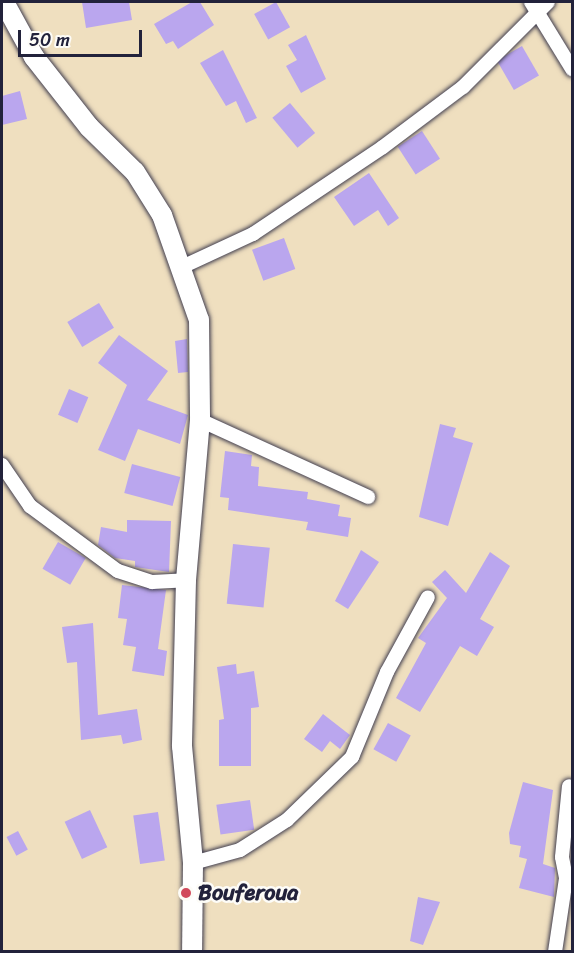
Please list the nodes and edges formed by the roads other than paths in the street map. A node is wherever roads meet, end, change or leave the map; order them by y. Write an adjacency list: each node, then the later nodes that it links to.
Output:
1 (4, 2): 4 (main road)
2 (538, 4): 3 (street); 4 (street)
3 (573, 69)
4 (184, 266): 5 (main road)
5 (200, 420): 7 (street); 8 (main road)
6 (2, 465): 8 (street)
7 (368, 497)
8 (186, 580): 11 (main road)
9 (428, 597): 11 (street)
10 (568, 786): 13 (street)
11 (193, 863): 12 (main road)
12 (192, 951)
13 (555, 951)

